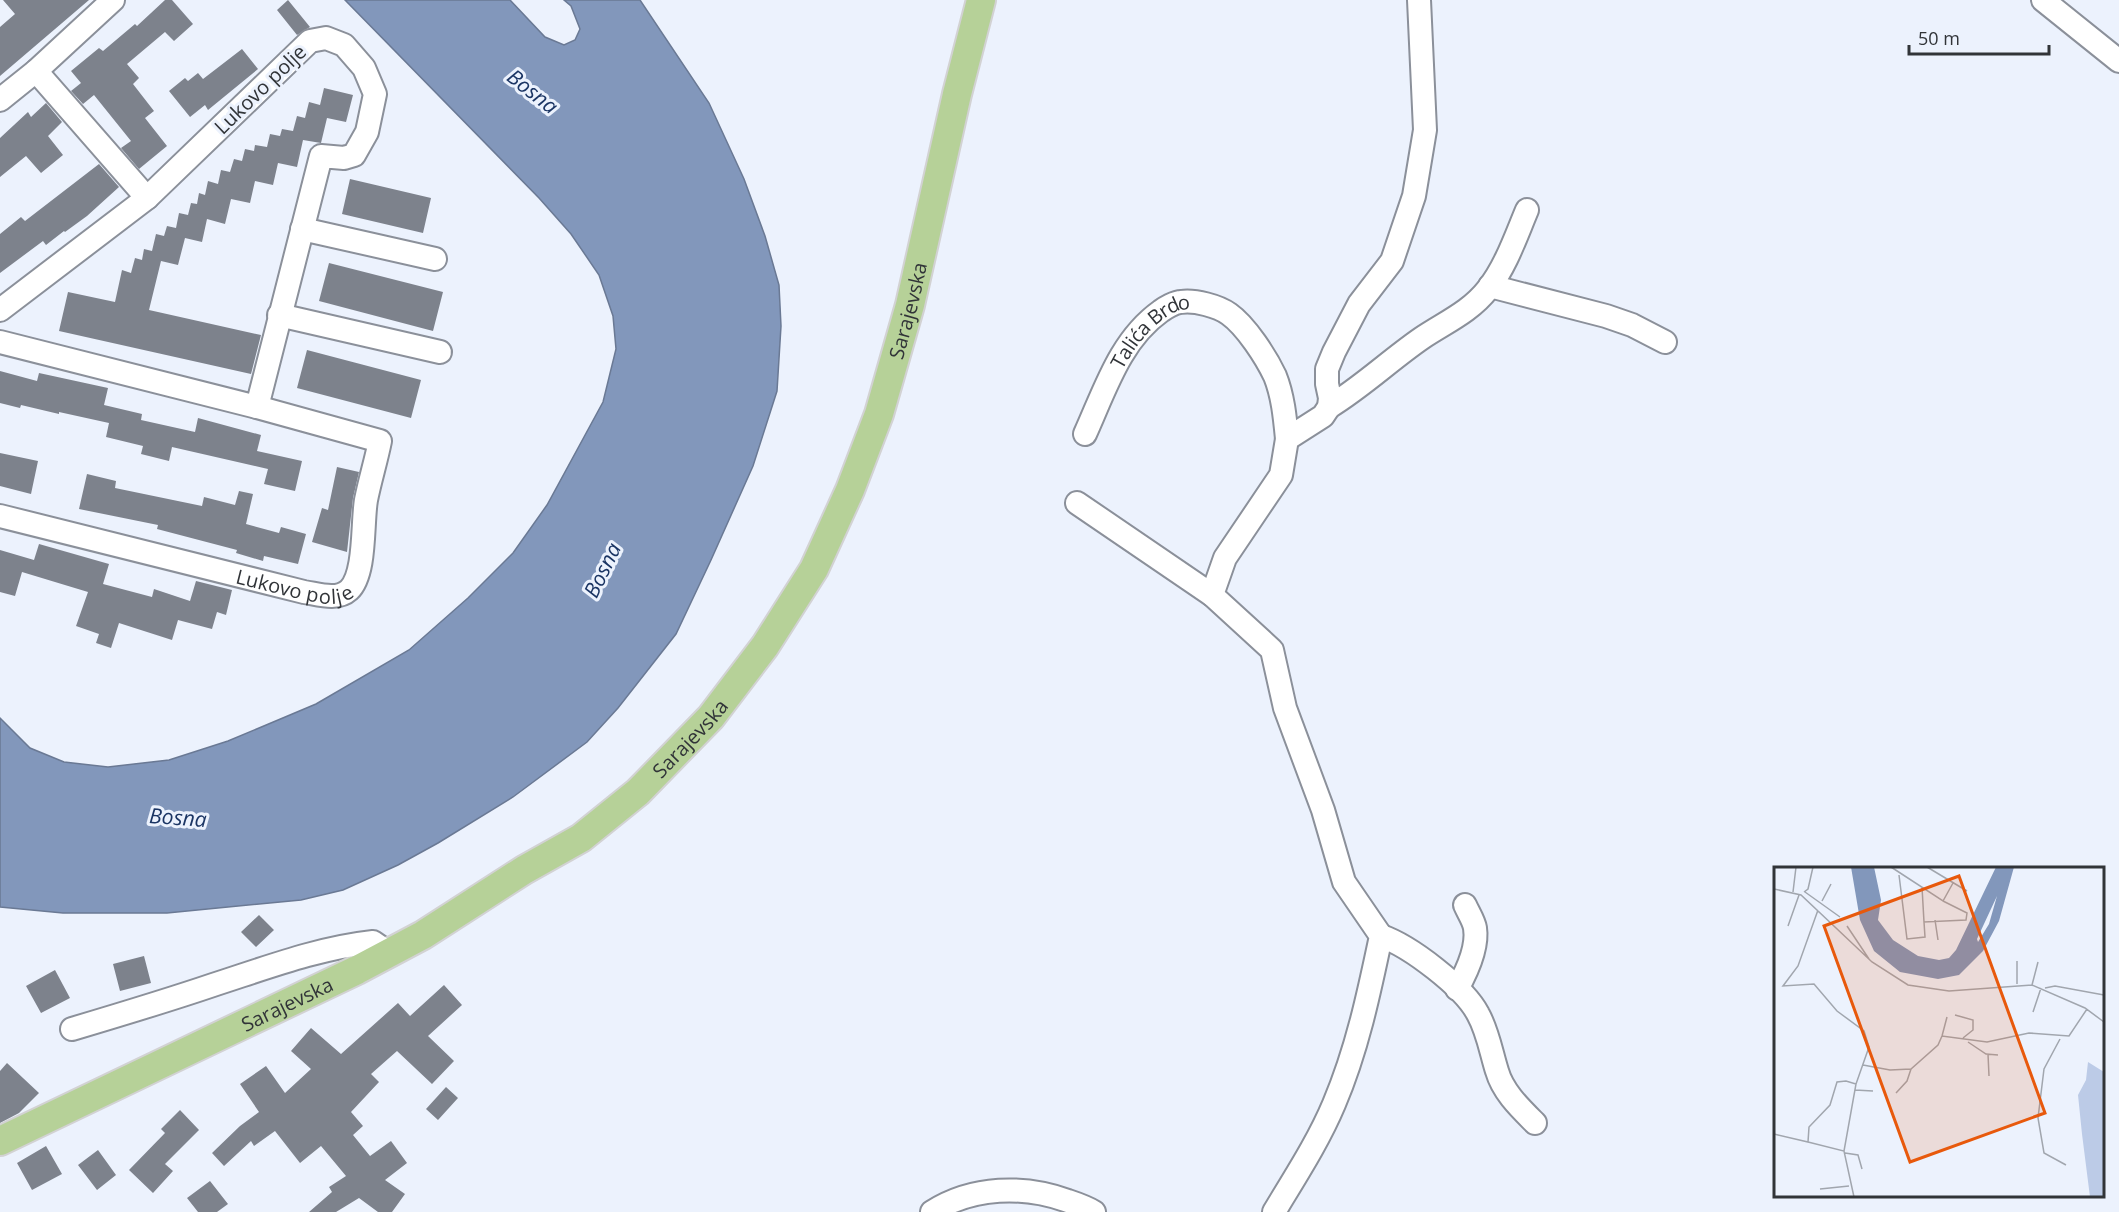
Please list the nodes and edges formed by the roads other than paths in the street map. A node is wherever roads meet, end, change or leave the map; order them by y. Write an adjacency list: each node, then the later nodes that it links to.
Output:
1 (113, 0): 6 (street)
2 (981, 0): 27 (main road, Sarajevska)
3 (1419, 0): 19 (street)
4 (2043, 0): 5 (street)
5 (2119, 61)
6 (36, 71): 7 (street); 8 (street)
7 (0, 100)
8 (147, 198): 10 (street, Lukovo polje); 13 (street, Lukovo polje)
9 (1527, 210): 12 (street)
10 (302, 229): 11 (street); 14 (street, Lukovo polje)
11 (435, 260)
12 (1490, 286): 16 (street); 19 (street)
13 (0, 310)
14 (279, 315): 17 (street); 18 (street, Lukovo polje)
15 (0, 342): 18 (street, Lukovo polje)
16 (1665, 342)
17 (440, 352)
18 (257, 407): 23 (street, Lukovo polje)
19 (1329, 407): 21 (street)
20 (1085, 434): 21 (street, Talića Brdo)
21 (1287, 439): 24 (street, Talića Brdo)
22 (1077, 503): 24 (street)
23 (0, 516)
24 (1212, 595): 26 (street)
25 (1465, 905): 28 (street)
26 (1381, 936): 28 (street); 34 (street)
27 (389, 953): 29 (street); 31 (main road, Sarajevska)
28 (1456, 989): 30 (street)
29 (72, 1029)
30 (1535, 1123)
31 (0, 1141)
32 (932, 1212): 33 (street)
33 (1094, 1212)
34 (1274, 1212)

